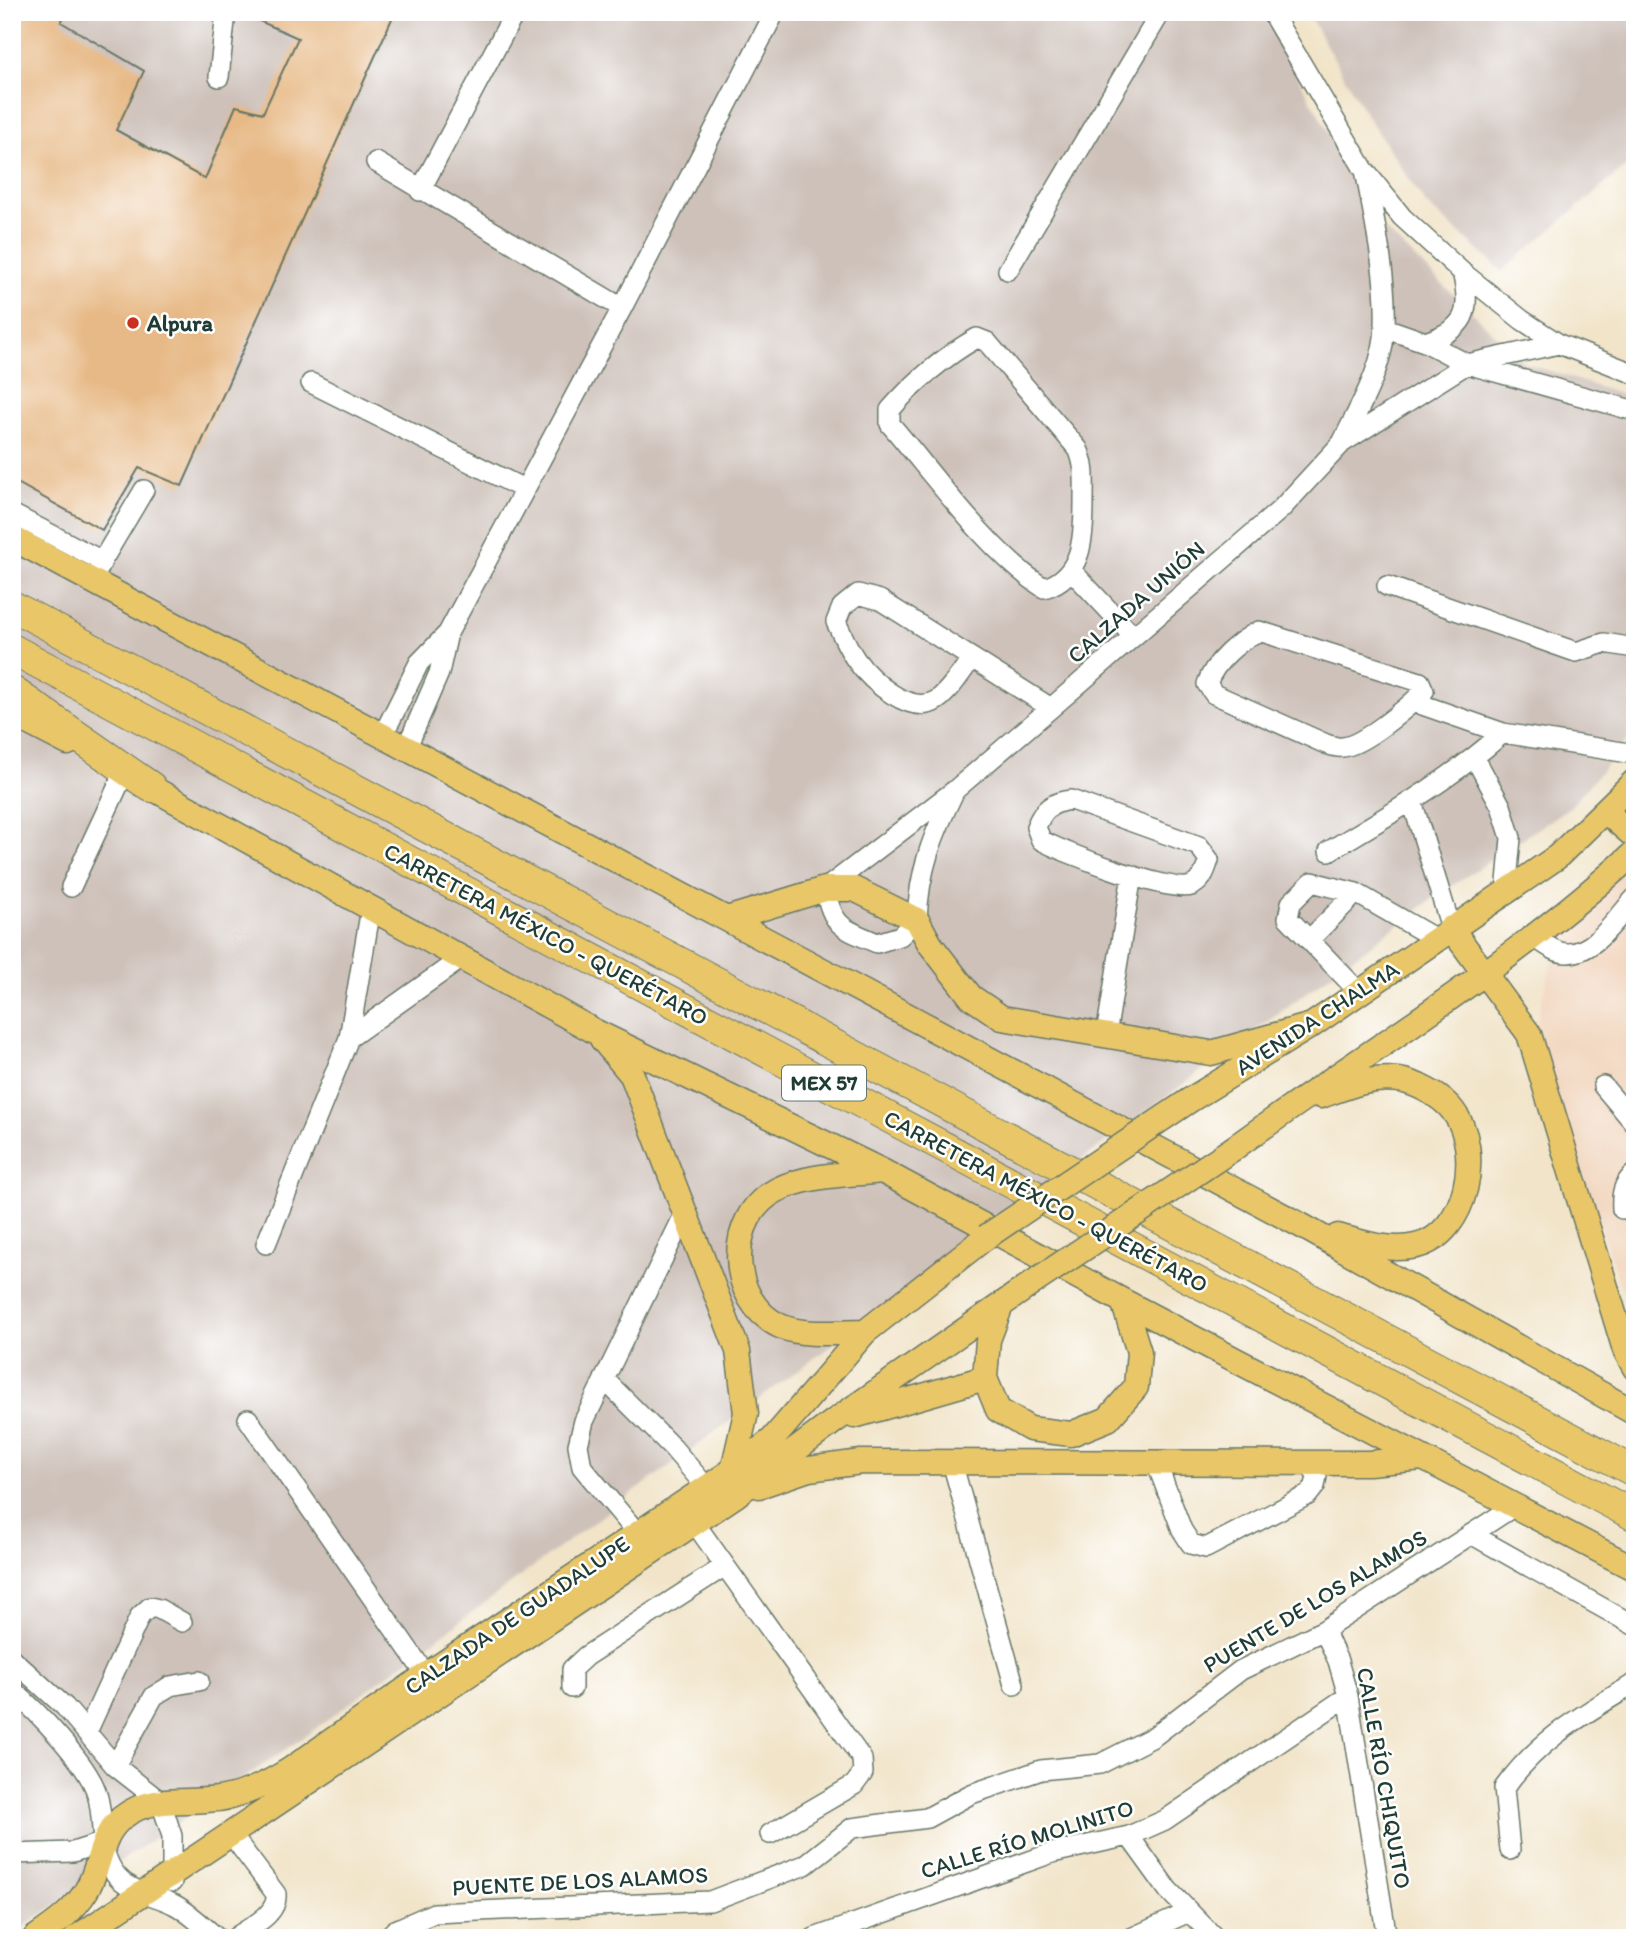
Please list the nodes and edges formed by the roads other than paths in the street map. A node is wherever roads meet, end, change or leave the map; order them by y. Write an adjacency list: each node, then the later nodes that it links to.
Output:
1 (226, 12): 6 (street)
2 (515, 12): 9 (street)
3 (775, 12): 12 (street)
4 (1161, 12): 10 (street)
5 (1272, 12): 8 (street)
6 (219, 77)
7 (376, 162): 9 (street)
8 (1365, 171): 11 (street); 13 (street, CALZADA UNIÓN)
9 (420, 191): 12 (street)
10 (1008, 270)
11 (1462, 272): 14 (street); 15 (street)
12 (622, 308): 21 (street)
13 (1385, 328): 14 (street); 20 (street, CALZADA UNIÓN)
14 (1425, 342): 16 (street)
15 (1559, 344): 16 (street); 17 (street)
16 (1467, 364): 19 (street); 20 (street, CALZADA UNIÓN)
17 (1635, 374)
18 (311, 383): 21 (street)
19 (1635, 411)
20 (1342, 443): 30 (street, CALZADA UNIÓN)
21 (524, 489): 29 (street)
22 (144, 490): 26 (street)
23 (12, 514): 26 (street)
24 (12, 538): 26 (main road)
25 (1071, 570): 25 (street); 30 (street)
26 (98, 571): 39 (main road)
27 (1387, 586): 31 (street)
28 (12, 607): 94 (highway, CARRETERA MÉXICO - QUERÉTARO / MEX 57)
29 (447, 633): 39 (street); 40 (street)
30 (1133, 636): 36 (street, CALZADA UNIÓN)
31 (1635, 648)
32 (12, 649): 98 (highway, CARRETERA MÉXICO - QUERÉTARO / MEX 57)
33 (972, 658): 33 (street); 36 (street)
34 (12, 691): 45 (highway)
35 (1414, 702): 35 (street); 38 (street)
36 (1051, 708): 46 (street, CALZADA UNIÓN)
37 (12, 714): 43 (main road)
38 (1503, 733): 41 (street); 42 (street)
39 (382, 737): 40 (main road)
40 (406, 749): 59 (main road)
41 (1635, 754)
42 (1475, 758): 47 (street); 56 (street)
43 (124, 773): 45 (main road); 53 (street)
44 (1635, 781): 48 (main road, AVENIDA CHALMA)
45 (151, 787): 58 (main road)
46 (955, 790): 54 (street, CALZADA UNIÓN); 60 (street, CALZADA UNIÓN)
47 (1412, 801): 50 (street); 61 (street)
48 (1606, 812): 49 (main road); 56 (main road, AVENIDA CHALMA)
49 (1635, 837)
50 (1329, 851)
51 (1635, 852): 62 (main road)
52 (1132, 875): 52 (street); 69 (street)
53 (71, 887)
54 (825, 889): 59 (main road); 60 (main road); 60 (street)
55 (1356, 893): 61 (street); 63 (street); 63 (street)
56 (1506, 893): 61 (main road, AVENIDA CHALMA)
57 (1635, 898): 62 (street)
58 (371, 908): 64 (main road); 70 (street)
59 (730, 918): 78 (main road)
60 (917, 920): 69 (main road)
61 (1443, 933): 65 (main road); 66 (main road, AVENIDA CHALMA)
62 (1532, 936): 65 (main road)
63 (1309, 940): 66 (street)
64 (461, 958): 68 (main road); 70 (street)
65 (1483, 974): 72 (main road); 84 (main road)
66 (1359, 992): 67 (main road, AVENIDA CHALMA)
67 (1312, 1025): 69 (main road); 79 (main road, AVENIDA CHALMA, bridge)
68 (594, 1031): 74 (main road); 77 (main road)
69 (1106, 1035)
70 (349, 1038): 80 (street)
71 (1603, 1086): 73 (street)
72 (1291, 1107): 78 (main road); 82 (main road, CALZADA DE GUADALUPE, bridge)
73 (1635, 1124)
74 (882, 1171): 81 (main road); 83 (main road)
75 (1635, 1173): 76 (street)
76 (1622, 1209)
77 (685, 1213): 86 (street); 95 (main road)
78 (1304, 1227): 87 (main road)
79 (986, 1237): 83 (main road, CALZADA DE GUADALUPE)
80 (266, 1244)
81 (1123, 1301): 85 (main road); 90 (main road)
82 (1000, 1308): 85 (main road); 89 (main road, CALZADA DE GUADALUPE)
83 (864, 1332): 95 (main road, CALZADA DE GUADALUPE)
84 (1635, 1368)
85 (985, 1378): 89 (main road)
86 (604, 1379): 96 (street); 100 (street)
87 (1635, 1413)
88 (248, 1419): 108 (street)
89 (833, 1422): 95 (main road, CALZADA DE GUADALUPE)
90 (1424, 1458): 93 (main road); 97 (main road)
91 (952, 1462): 92 (main road); 95 (main road); 111 (street)
92 (1156, 1462): 93 (main road); 93 (street)
93 (1308, 1462)
94 (1635, 1472)
95 (734, 1483): 96 (main road, CALZADA DE GUADALUPE); 99 (main road, CALZADA DE GUADALUPE)
96 (707, 1488): 100 (main road, CALZADA DE GUADALUPE)
97 (1516, 1505): 101 (street, PUENTE DE LOS ALAMOS); 103 (main road)
98 (1635, 1516)
99 (694, 1522): 102 (street); 118 (main road, CALZADA DE GUADALUPE)
100 (639, 1534): 108 (main road, CALZADA DE GUADALUPE)
101 (1471, 1534): 105 (street); 106 (street, PUENTE DE LOS ALAMOS)
102 (724, 1566): 112 (street); 119 (street)
103 (1635, 1569)
104 (182, 1622): 115 (street)
105 (1635, 1626)
106 (1324, 1630): 114 (street, CALLE RÍO CHIQUITO); 132 (street, PUENTE DE LOS ALAMOS)
107 (12, 1659): 115 (street)
108 (426, 1675): 117 (main road, CALZADA DE GUADALUPE)
109 (199, 1681): 116 (street)
110 (1635, 1683): 122 (street)
111 (1014, 1685)
112 (572, 1688)
113 (12, 1690): 121 (street)
114 (1348, 1696): 120 (street, CALLE RÍO MOLINITO); 136 (street, CALLE RÍO CHIQUITO)
115 (86, 1732): 116 (street)
116 (115, 1766): 117 (street)
117 (161, 1802): 121 (main road, CALZADA DE GUADALUPE); 124 (street)
118 (231, 1834): 124 (main road, CALZADA DE GUADALUPE); 131 (street)
119 (770, 1835)
120 (1129, 1836): 127 (street); 133 (street, CALLE RÍO MOLINITO)
121 (102, 1843): 123 (street); 125 (street); 128 (main road, CALZADA DE GUADALUPE)
122 (1510, 1850)
123 (12, 1854)
124 (171, 1875): 125 (main road, CALZADA DE GUADALUPE); 126 (street)
125 (142, 1894): 126 (street); 129 (main road, CALZADA DE GUADALUPE)
126 (174, 1905): 130 (street)
127 (1189, 1912): 134 (street); 135 (street)
128 (35, 1938)
129 (76, 1938)
130 (217, 1938)
131 (235, 1938)
132 (387, 1938)
133 (814, 1938)
134 (1131, 1938)
135 (1215, 1938)
136 (1387, 1938)

